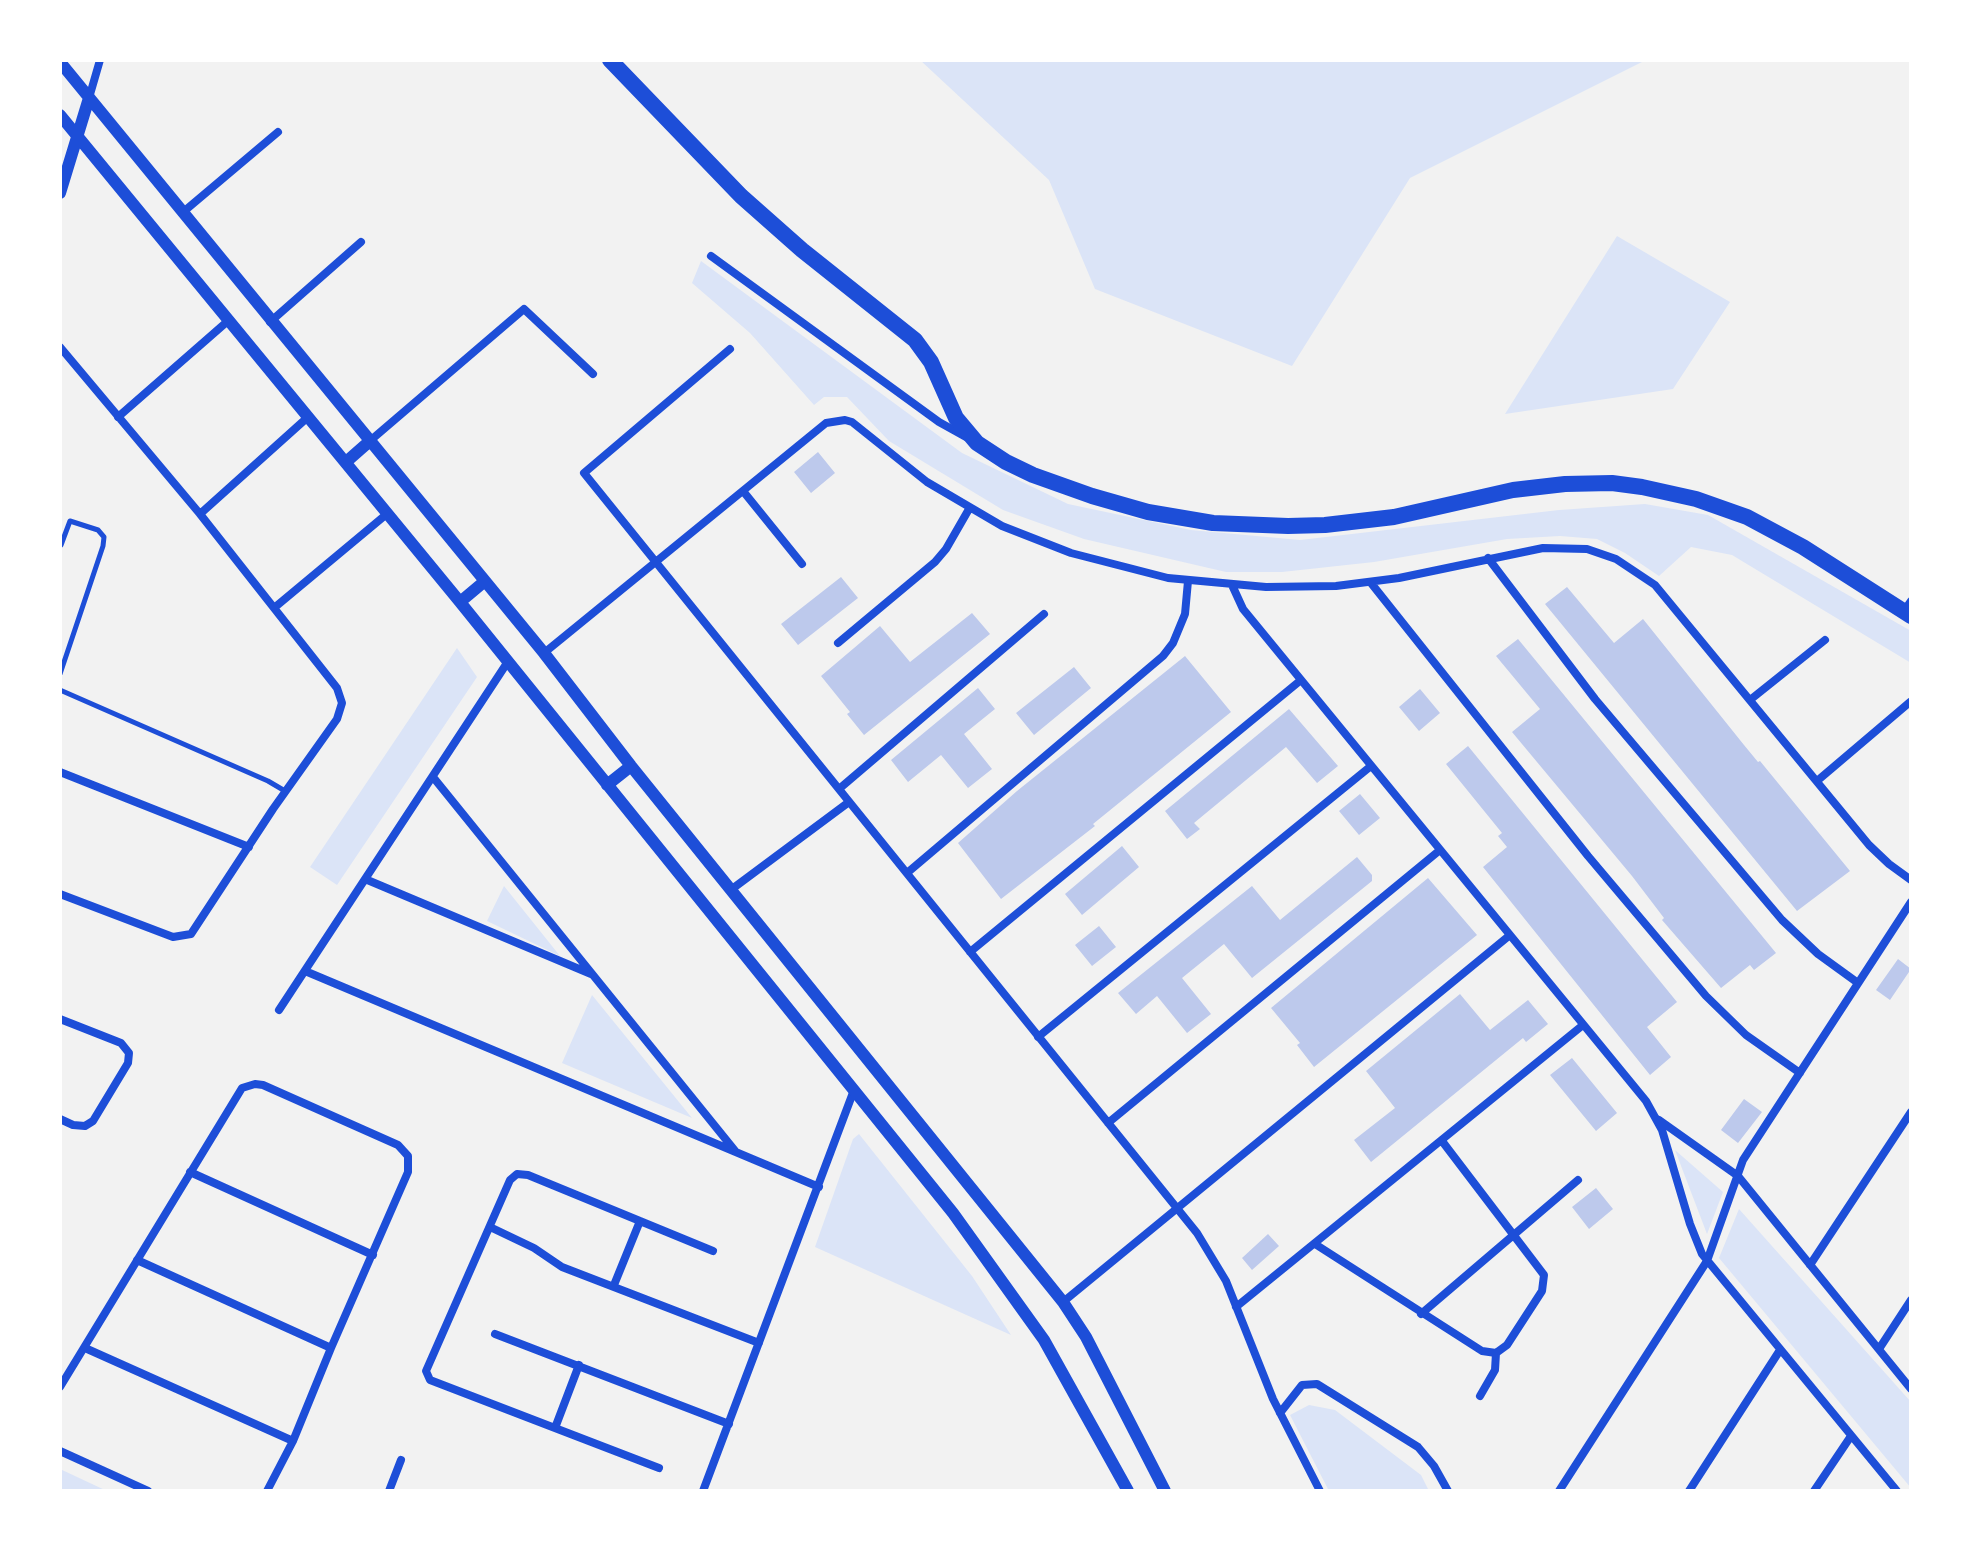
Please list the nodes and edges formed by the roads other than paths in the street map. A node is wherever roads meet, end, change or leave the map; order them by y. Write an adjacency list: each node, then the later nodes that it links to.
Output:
1 (100, 60): 4 (street)
2 (610, 60): 20 (main road)
3 (62, 66): 4 (street)
4 (89, 98): 7 (street); 9 (street)
5 (60, 115): 7 (street)
6 (278, 132): 9 (street)
7 (78, 137): 8 (street); 12 (street)
8 (60, 193)
9 (182, 213): 13 (street)
10 (361, 242): 13 (street)
11 (711, 256): 20 (street)
12 (229, 320): 17 (street); 18 (street)
13 (270, 322): 19 (street)
14 (60, 347): 17 (street)
15 (730, 349): 28 (street)
16 (593, 374): 19 (street)
17 (118, 417): 25 (street)
18 (308, 417): 21 (street); 25 (street)
19 (371, 440): 21 (street); 30 (street)
20 (977, 443): 36 (main road)
21 (346, 462): 24 (street)
22 (743, 491): 23 (street); 28 (street); 29 (street)
23 (969, 509): 31 (street); 39 (street)
24 (388, 513): 34 (street); 35 (street)
25 (200, 514): 35 (street)
26 (61, 545): 42 (lane)
27 (1488, 558): 32 (street); 45 (street); 68 (street)
28 (656, 562): 40 (street); 53 (street)
29 (802, 564)
30 (485, 581): 34 (street); 40 (street)
31 (1188, 581): 33 (street); 58 (street)
32 (1371, 583): 33 (street); 73 (street)
33 (1232, 585): 43 (street)
34 (460, 602): 41 (street)
35 (274, 608): 54 (street)
36 (1909, 609)
37 (1044, 614): 53 (street)
38 (1825, 640): 45 (street)
39 (838, 643)
40 (544, 653): 47 (street)
41 (507, 663): 50 (street); 52 (street)
42 (60, 674)
43 (1301, 680): 48 (street); 65 (street)
44 (60, 690): 54 (lane)
45 (1750, 700): 51 (street)
46 (1910, 702): 51 (street)
47 (631, 766): 52 (street); 61 (street)
48 (1371, 766): 57 (street); 72 (street)
49 (60, 772): 56 (street)
50 (433, 777): 59 (street); 67 (street)
51 (1817, 781): 60 (street)
52 (607, 785): 74 (street)
53 (839, 789): 55 (street)
54 (286, 792): 56 (street)
55 (849, 802): 58 (street); 61 (street)
56 (249, 847): 62 (street)
57 (1440, 850): 64 (street); 78 (street)
58 (907, 873): 65 (street)
59 (365, 879): 66 (street); 67 (street)
60 (1911, 880)
61 (732, 889): 97 (street)
62 (60, 894)
63 (1911, 902): 68 (street)
64 (1510, 935): 71 (street); 85 (street)
65 (970, 952): 72 (street)
66 (305, 971): 69 (street); 80 (street)
67 (592, 974): 80 (street)
68 (1858, 983): 73 (street)
69 (279, 1010)
70 (60, 1019): 77 (street)
71 (1583, 1025): 76 (street); 79 (street)
72 (1038, 1037): 78 (street)
73 (1800, 1073): 82 (street)
74 (854, 1090): 84 (street); 124 (street)
75 (1911, 1112): 94 (street)
76 (1657, 1118): 82 (street); 93 (street)
77 (60, 1119)
78 (1108, 1123): 85 (street)
79 (1442, 1141): 88 (street); 89 (street)
80 (736, 1153): 84 (street)
81 (190, 1172): 91 (street); 91 (street); 92 (street)
82 (1738, 1176): 93 (street); 94 (street)
83 (1578, 1180): 88 (street)
84 (819, 1187): 101 (street)
85 (1178, 1209): 97 (street); 98 (street)
86 (640, 1221): 87 (street); 90 (street); 95 (street)
87 (490, 1227): 95 (street); 113 (street)
88 (1514, 1234): 99 (street); 106 (street)
89 (1315, 1244): 98 (street); 99 (street)
90 (713, 1251)
91 (373, 1255): 103 (street)
92 (137, 1260): 102 (street); 103 (street)
93 (1707, 1261): 105 (street); 128 (street)
94 (1810, 1265): 104 (street)
95 (614, 1285): 101 (street)
96 (1911, 1300): 104 (street)
97 (1063, 1302): 125 (street)
98 (1236, 1307): 111 (street)
99 (1421, 1314): 106 (street)
100 (495, 1334): 107 (street)
101 (759, 1343): 112 (street)
102 (85, 1348): 108 (street); 115 (street)
103 (331, 1348): 115 (street)
104 (1879, 1349): 109 (street)
105 (1780, 1350): 114 (street); 129 (street)
106 (1496, 1353): 110 (street)
107 (579, 1365): 112 (street); 113 (street)
108 (60, 1387)
109 (1911, 1389)
110 (1480, 1396)
111 (1280, 1413): 126 (street); 127 (street)
112 (729, 1424): 123 (street)
113 (555, 1428): 118 (street)
114 (1851, 1436): 130 (street); 131 (street)
115 (293, 1441): 121 (street)
116 (60, 1451): 119 (street)
117 (401, 1460): 122 (street)
118 (659, 1468)
119 (127, 1487): 120 (street)
120 (148, 1491)
121 (267, 1491)
122 (389, 1491)
123 (703, 1491)
124 (1128, 1491)
125 (1165, 1491)
126 (1320, 1491)
127 (1448, 1491)
128 (1559, 1491)
129 (1689, 1491)
130 (1814, 1491)
131 (1897, 1491)

